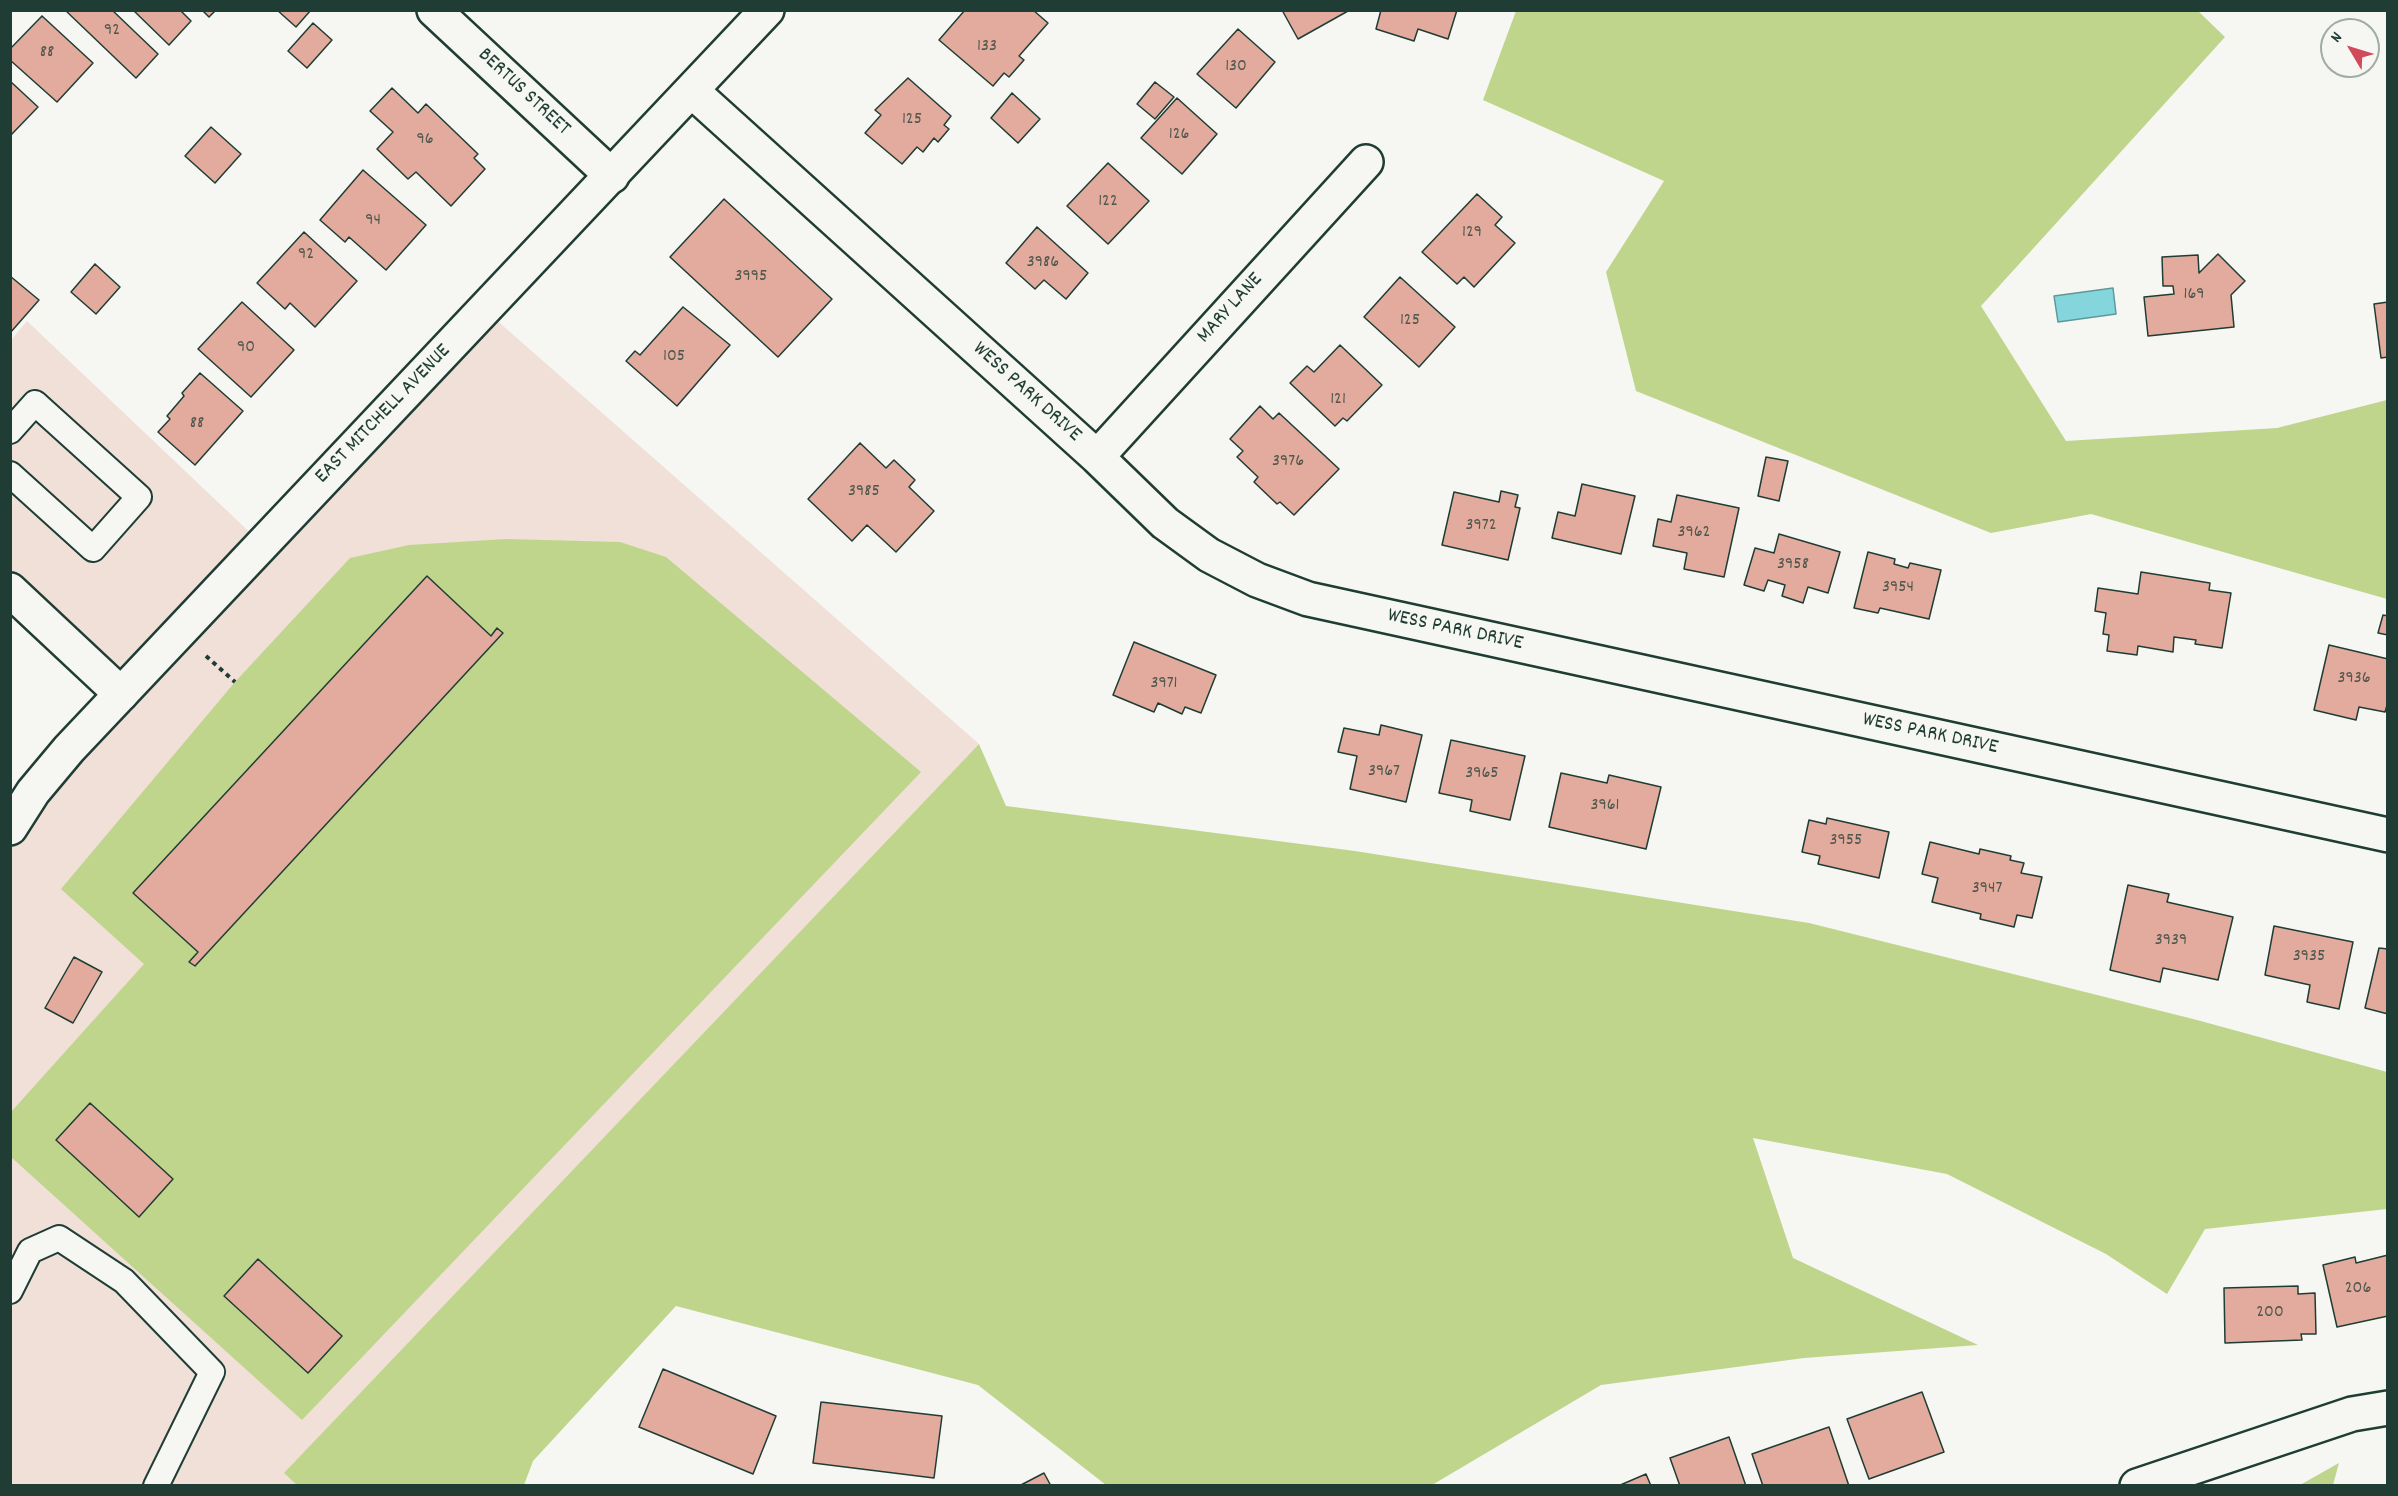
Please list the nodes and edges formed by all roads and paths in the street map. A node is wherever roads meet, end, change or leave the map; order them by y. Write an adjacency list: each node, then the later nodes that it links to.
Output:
1 (434, 10): 5 (street, BERTUS STREET)
2 (766, 10): 3 (street, EAST MITCHELL AVENUE)
3 (693, 91): 5 (street, EAST MITCHELL AVENUE); 7 (street, WESS PARK DRIVE)
4 (1366, 162): 7 (street, MARY LANE)
5 (612, 176): 10 (street, EAST MITCHELL AVENUE)
6 (10, 431): 8 (lane)
7 (1097, 457): 12 (street, WESS PARK DRIVE)
8 (10, 474)
9 (10, 590): 10 (street)
10 (121, 694): 11 (street, EAST MITCHELL AVENUE)
11 (10, 828)
12 (2388, 835)
13 (10, 1291): 15 (lane)
14 (2388, 1408): 16 (street)
15 (156, 1485)
16 (2137, 1485)

